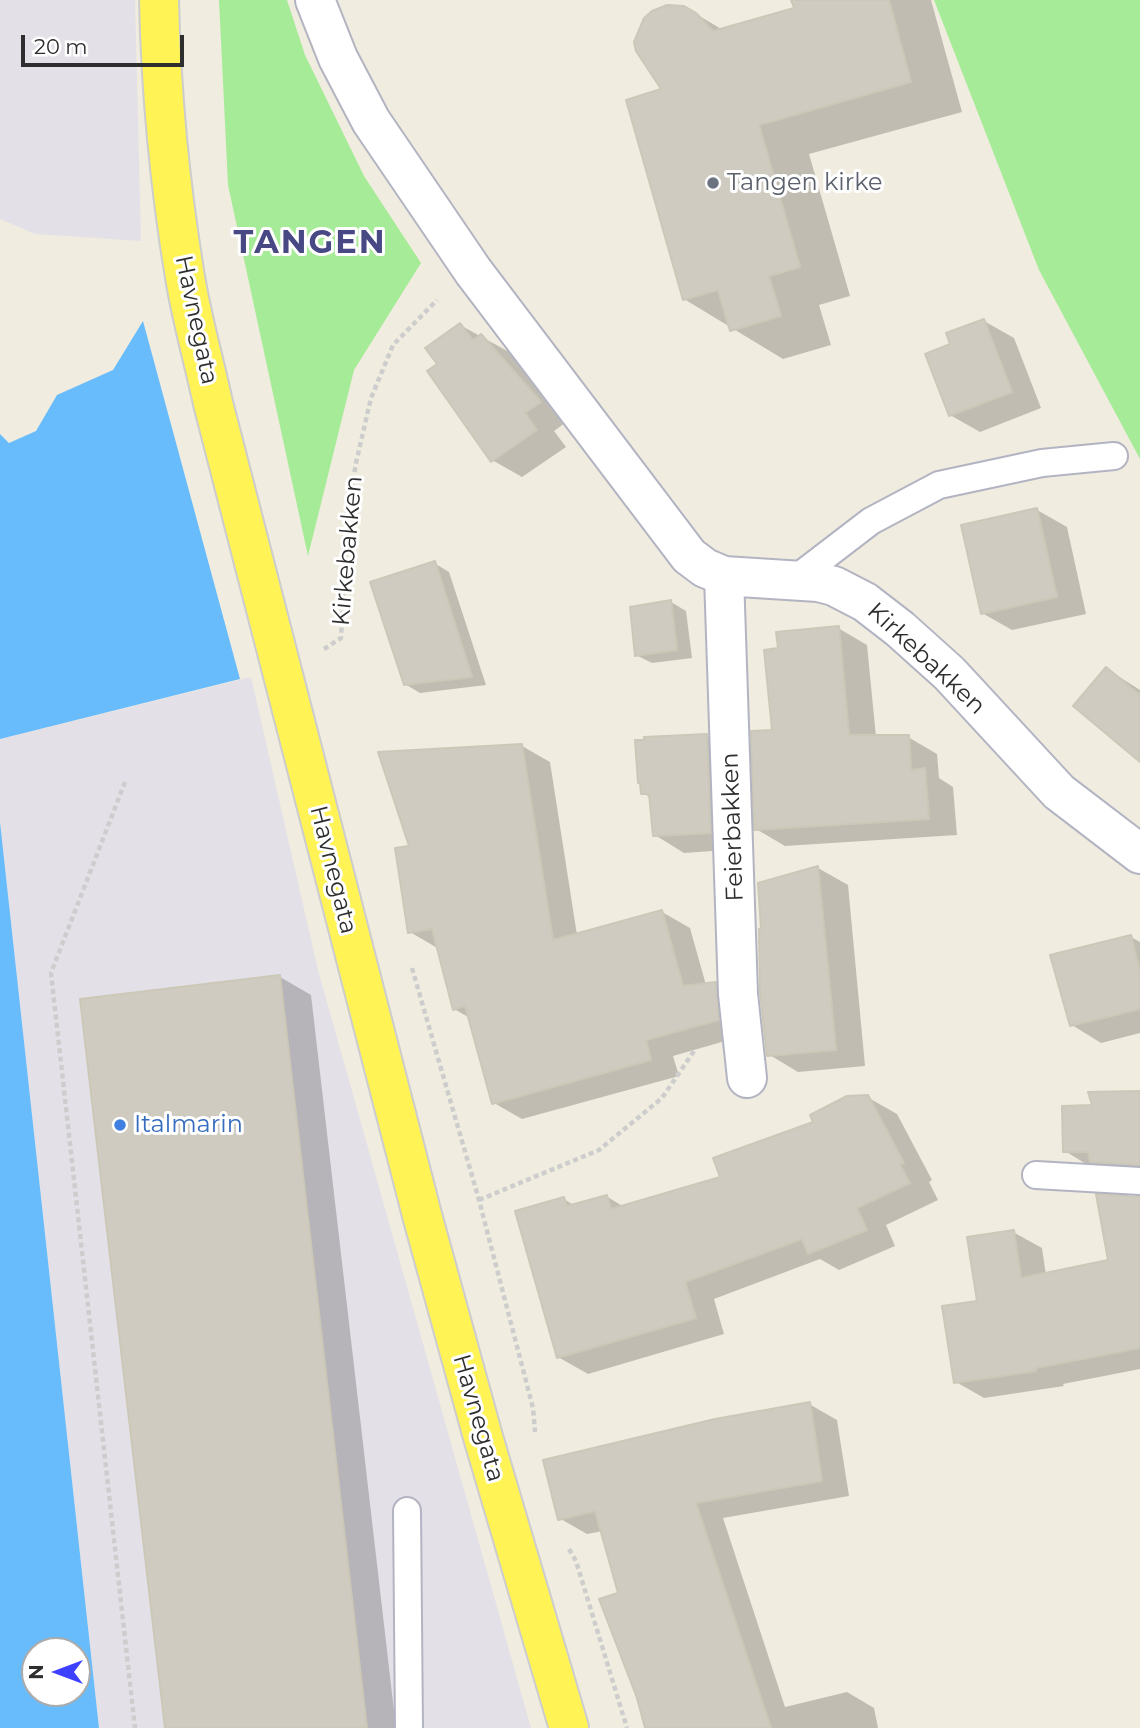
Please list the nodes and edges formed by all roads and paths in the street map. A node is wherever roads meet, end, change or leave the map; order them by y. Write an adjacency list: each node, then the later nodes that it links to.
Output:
1 (159, 0): 10 (main road, Havnegata)
2 (314, 0): 3 (street, Kirkebakken)
3 (473, 271): 5 (street, Kirkebakken); 8 (path, Kirkebakken)
4 (1114, 456): 6 (lane)
5 (724, 576): 6 (street, Kirkebakken); 14 (street, Feierbakken)
6 (794, 580): 12 (street, Kirkebakken)
7 (322, 635): 8 (path)
8 (326, 648): 9 (path); 10 (path, Kirkebakken)
9 (329, 662)
10 (280, 664): 24 (main road, Havnegata)
11 (125, 782): 22 (path)
12 (1140, 855)
13 (408, 956): 18 (path)
14 (738, 994): 15 (street, Feierbakken); 18 (path)
15 (747, 1078)
16 (1037, 1175): 17 (lane)
17 (1140, 1181)
18 (479, 1200): 19 (path)
19 (535, 1433)
20 (407, 1511): 23 (lane)
21 (565, 1543): 25 (path)
22 (135, 1728)
23 (409, 1728)
24 (569, 1728)
25 (627, 1728)

